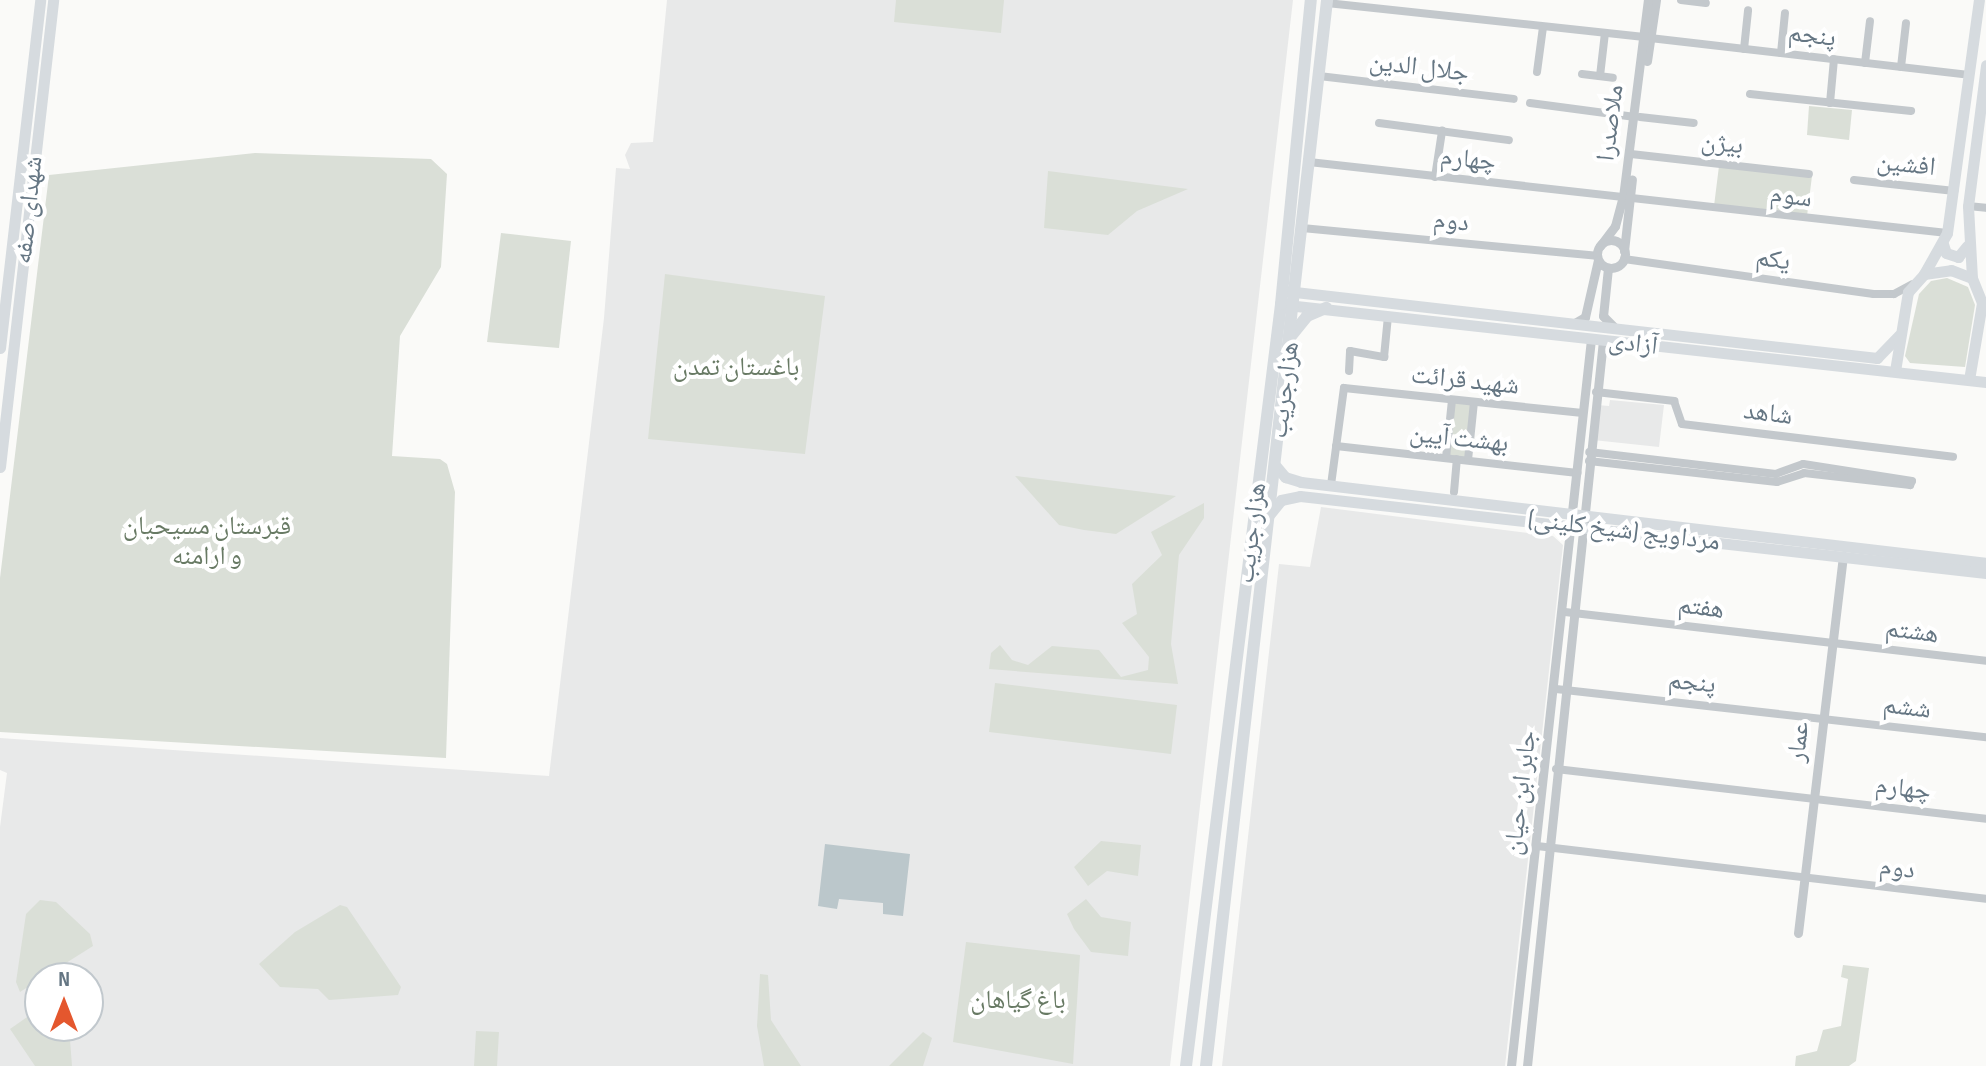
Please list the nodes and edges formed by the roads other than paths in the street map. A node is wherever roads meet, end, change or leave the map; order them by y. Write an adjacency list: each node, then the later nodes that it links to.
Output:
1 (40, 0): 73 (main road, شهدای صفه)
2 (53, 0): 71 (main road, شهدای صفه)
3 (1397, 0): 11 (street)
4 (1648, 0): 18 (street, ملاصدرا)
5 (1656, 0): 18 (street, ملاصدرا)
6 (1681, 0): 8 (street)
7 (1979, 0): 28 (main road)
8 (1706, 3)
9 (1311, 4): 10 (main road); 62 (main road, هزار جریب)
10 (1327, 4): 11 (street); 29 (main road, هزارجریب)
11 (1395, 10): 16 (street)
12 (1748, 10): 19 (street)
13 (1785, 13): 20 (street)
14 (1870, 21): 22 (street)
15 (1906, 23): 24 (street)
16 (1543, 27): 17 (street); 26 (street)
17 (1605, 33): 18 (street); 30 (street)
18 (1647, 38): 19 (street, پنجم); 37 (street, ملاصدرا)
19 (1744, 49): 20 (street, پنجم)
20 (1781, 53): 21 (street, پنجم)
21 (1834, 59): 22 (street, پنجم); 35 (street)
22 (1865, 63): 24 (street, پنجم)
23 (1986, 65): 25 (main road)
24 (1901, 67): 28 (street, پنجم)
25 (1986, 71): 41 (main road)
26 (1537, 72)
27 (1582, 74): 30 (street)
28 (1969, 75): 48 (main road)
29 (1319, 76): 33 (street, جلال الدین); 44 (main road, هزارجریب)
30 (1600, 76): 31 (street)
31 (1613, 78)
32 (1750, 94): 35 (street)
33 (1514, 99)
34 (1530, 103): 37 (street)
35 (1830, 103): 36 (street)
36 (1911, 111)
37 (1637, 117): 39 (street); 43 (street, ملاصدرا)
38 (1379, 123): 40 (street)
39 (1694, 123)
40 (1442, 131): 42 (street); 46 (street)
41 (1981, 139): 50 (main road)
42 (1509, 140)
43 (1633, 154): 45 (street, بیژن); 49 (street, ملاصدرا)
44 (1309, 162): 46 (street, چهارم); 52 (main road, هزارجریب)
45 (1809, 174)
46 (1435, 177): 49 (street, چهارم)
47 (1854, 180): 48 (street, افشین)
48 (1954, 191): 53 (main road)
49 (1626, 198): 53 (street, سوم); 55 (street, ملاصدرا); 56 (street, ملاصدرا)
50 (1968, 206): 51 (street); 54 (main road)
51 (1986, 208)
52 (1302, 228): 55 (street, دوم); 62 (main road, هزارجریب)
53 (1945, 238): 54 (main road); 58 (main road)
54 (1967, 246): 59 (main road)
55 (1598, 254): 56 (street); 57 (street); 66 (street, ملاصدرا)
56 (1624, 255): 57 (street); 61 (street, یکم)
57 (1608, 268): 67 (street)
58 (1924, 274): 59 (main road); 61 (main road)
59 (1972, 278): 60 (street); 68 (main road)
60 (1986, 278)
61 (1914, 284): 69 (main road)
62 (1288, 298): 63 (main road, آزادی); 65 (main road, آزادی); 70 (main road, هزارجریب); 114 (main road, هزار جریب)
63 (1326, 308): 64 (main road, آزادی); 70 (main road)
64 (1388, 316): 65 (main road, آزادی); 76 (street)
65 (1483, 321): 66 (main road, آزادی); 72 (main road, آزادی)
66 (1560, 325): 67 (main road, آزادی)
67 (1618, 331): 74 (main road, آزادی)
68 (1980, 333): 75 (main road); 78 (main road)
69 (1899, 335): 74 (main road, آزادی); 77 (main road)
70 (1291, 336): 90 (main road, هزارجریب)
71 (15, 337): 73 (main road); 91 (main road, شهدای صفه)
72 (1597, 340): 74 (main road, آزادی); 80 (street); 83 (street)
73 (1, 342)
74 (1692, 345): 77 (main road, آزادی)
75 (1986, 355)
76 (1349, 371)
77 (1895, 371): 78 (main road, آزادی)
78 (1969, 380): 79 (main road, آزادی)
79 (1986, 382)
80 (1596, 392): 85 (street); 86 (street, شاهد)
81 (1452, 400): 82 (street, شهید قرائت); 84 (street, شهید قرائت); 87 (street)
82 (1474, 402): 83 (street, شهید قرائت); 89 (street)
83 (1583, 413): 92 (street)
84 (1336, 446): 87 (street, بهشت آیین); 93 (street)
85 (1589, 456): 85 (street); 97 (street)
86 (1953, 457)
87 (1446, 458): 88 (street, بهشت آیین)
88 (1457, 459): 89 (street, بهشت آیین); 94 (street)
89 (1468, 460): 92 (street, بهشت آیین)
90 (1275, 465): 93 (main road, مرداویج (شیخ کلینی)); 96 (main road, هزارجریب)
91 (0, 467)
92 (1577, 473): 97 (street)
93 (1331, 485): 95 (main road, مرداویج (شیخ کلینی))
94 (1454, 492)
95 (1404, 499): 96 (main road, مرداویج (شیخ کلینی)); 97 (main road, مرداویج (شیخ کلینی))
96 (1269, 515): 115 (main road, هزارجریب)
97 (1578, 521): 98 (main road, مرداویج (شیخ کلینی)); 99 (main road, مرداویج (شیخ کلینی)); 101 (street, جابر ابن حیان)
98 (1843, 556): 100 (main road, مرداویج (شیخ کلینی)); 102 (street, عمار)
99 (1986, 563)
100 (1986, 573)
101 (1569, 613): 102 (street, هفتم); 104 (street, جابر ابن حیان)
102 (1833, 643): 103 (street, هشتم); 105 (street, عمار)
103 (1986, 661)
104 (1560, 689): 105 (street, پنجم); 107 (street, جابر ابن حیان); 110 (street, جابر ابن حیان)
105 (1824, 718): 106 (street, ششم); 108 (street, عمار)
106 (1986, 737)
107 (1556, 769): 108 (street); 110 (street, جابر ابن حیان)
108 (1814, 798): 109 (street, چهارم); 111 (street, عمار)
109 (1986, 819)
110 (1542, 847): 111 (street); 116 (street, جابر ابن حیان); 117 (street, جابر ابن حیان)
111 (1804, 878): 112 (street, دوم); 113 (street, عمار)
112 (1986, 899)
113 (1798, 933)
114 (1186, 1066)
115 (1206, 1066)
116 (1511, 1066)
117 (1527, 1066)

